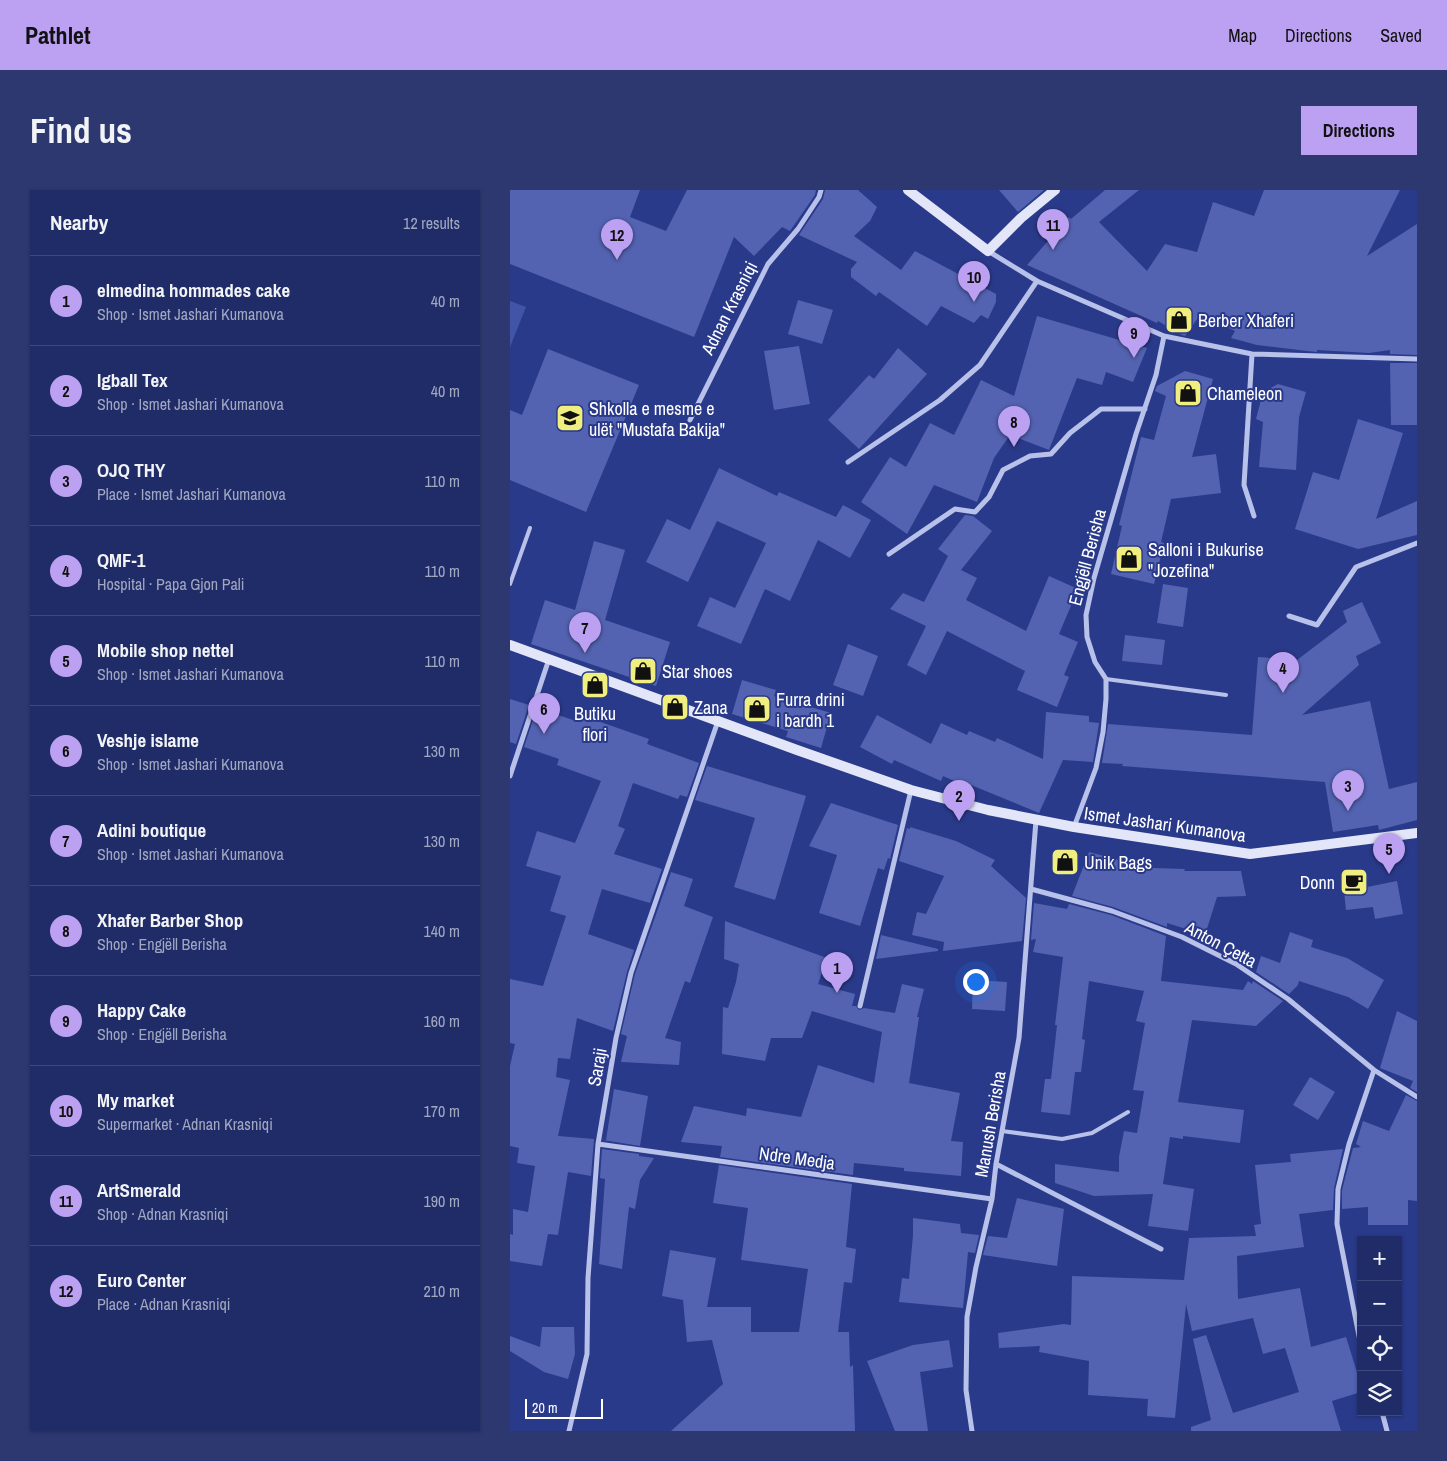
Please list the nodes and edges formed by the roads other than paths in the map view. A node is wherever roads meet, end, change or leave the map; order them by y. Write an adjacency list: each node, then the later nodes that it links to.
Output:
1 (821, 190): 10 (street, Adnan Krasniqi)
2 (908, 190): 4 (street)
3 (1055, 190): 4 (street)
4 (988, 251): 5 (street)
5 (1038, 281): 6 (street); 11 (street)
6 (1164, 336): 7 (street); 9 (street, Engjëll Berisha)
7 (1252, 354): 8 (street); 12 (street)
8 (1417, 359)
9 (1145, 409): 15 (street); 20 (street, Engjëll Berisha)
10 (690, 420)
11 (848, 462)
12 (1254, 516)
13 (530, 528): 16 (lane)
14 (1417, 543): 17 (street)
15 (889, 554)
16 (510, 584)
17 (1289, 616)
18 (510, 644): 19 (street, Ismet Jashari Kumanova)
19 (549, 659): 22 (street, Ismet Jashari Kumanova); 23 (street)
20 (1106, 679): 21 (lane); 26 (street)
21 (1226, 695)
22 (718, 721): 24 (street, Ismet Jashari Kumanova); 34 (street, Saraji)
23 (510, 776)
24 (911, 790): 25 (street, Ismet Jashari Kumanova); 29 (street)
25 (1036, 820): 26 (street, Ismet Jashari Kumanova); 28 (street, Manush Berisha)
26 (1074, 828): 27 (street, Ismet Jashari Kumanova)
27 (1417, 834)
28 (1031, 889): 30 (street, Anton Çetta); 33 (street, Manush Berisha)
29 (860, 1006)
30 (1374, 1070): 31 (street, Anton Çetta); 38 (street)
31 (1417, 1096)
32 (1128, 1112): 33 (lane)
33 (1002, 1131): 35 (street, Manush Berisha)
34 (598, 1144): 36 (street, Ndre Medja); 40 (street, Saraji)
35 (996, 1164): 36 (street, Manush Berisha); 37 (street)
36 (992, 1199): 41 (street, Manush Berisha)
37 (1161, 1249)
38 (1357, 1326)
39 (1383, 1416): 42 (street)
40 (569, 1431)
41 (972, 1431)
42 (1387, 1431)

